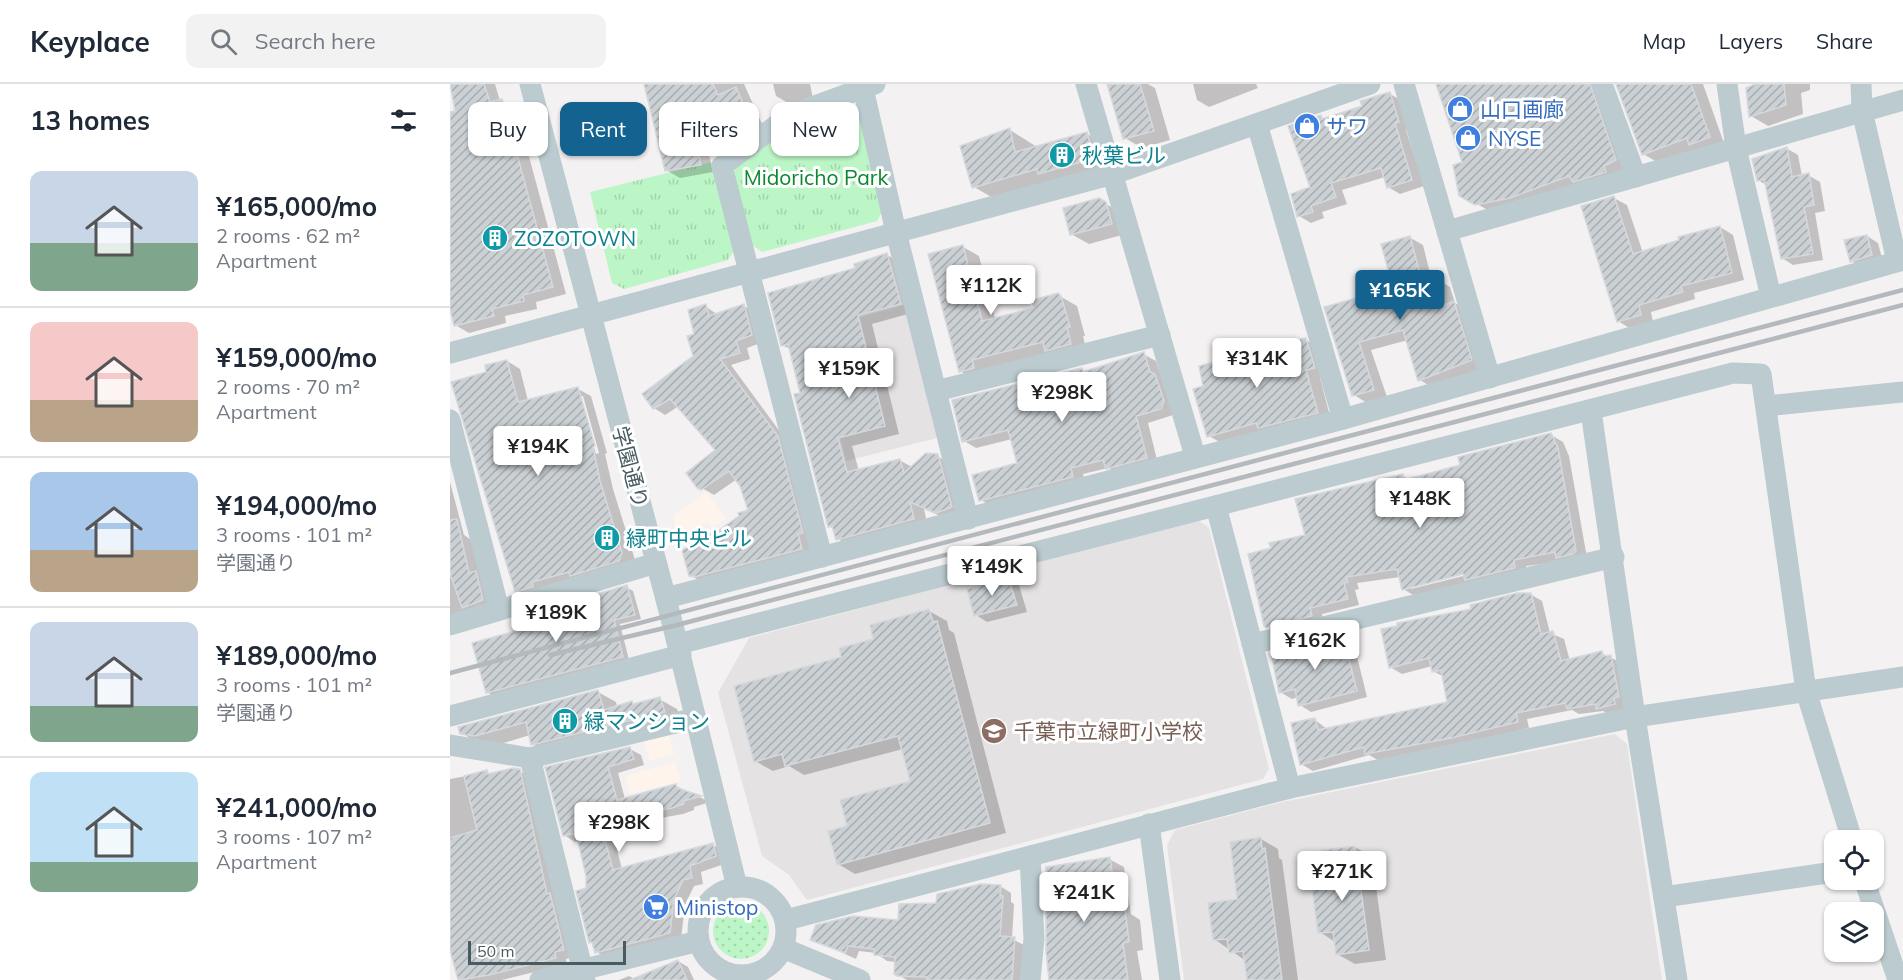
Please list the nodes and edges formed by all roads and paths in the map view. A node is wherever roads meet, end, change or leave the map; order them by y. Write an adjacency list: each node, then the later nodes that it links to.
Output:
1 (530, 84): 20 (street, 学園通り)
2 (1086, 84): 13 (street)
3 (1370, 84): 11 (street)
4 (1404, 84): 15 (street)
5 (1602, 84): 14 (street)
6 (1727, 84): 12 (street)
7 (1861, 84): 10 (street)
8 (866, 85): 16 (street); 18 (street)
9 (1903, 100): 10 (street)
10 (1862, 111): 12 (street); 17 (street)
11 (1257, 124): 13 (street); 28 (street)
12 (1736, 148): 14 (street); 19 (street)
13 (1113, 174): 16 (street); 21 (street)
14 (1636, 177): 15 (street)
15 (1447, 231): 23 (street)
16 (896, 232): 18 (street); 24 (street)
17 (1900, 260): 19 (street)
18 (748, 273): 20 (street); 33 (street)
19 (1771, 297): 23 (street)
20 (590, 315): 22 (street); 35 (street, 学園通り)
21 (1160, 335): 24 (street); 30 (street)
22 (450, 353)
23 (1490, 378): 28 (street)
24 (936, 391): 32 (street)
25 (1903, 392): 26 (street)
26 (1766, 406): 27 (street); 42 (street)
27 (1592, 411): 31 (street); 34 (street)
28 (1343, 419): 30 (street)
29 (450, 420): 37 (street)
30 (1196, 456): 32 (street)
31 (1216, 506): 39 (street); 40 (street)
32 (968, 519): 33 (street)
33 (822, 557): 36 (street)
34 (1614, 557): 39 (street); 45 (street)
35 (656, 563): 36 (street, 学園通り); 37 (street)
36 (666, 598): 40 (street, 学園通り)
37 (499, 610): 38 (street)
38 (450, 625)
39 (1252, 644): 48 (street)
40 (679, 650): 43 (street); 44 (street, 学園通り)
41 (1903, 677): 42 (street)
42 (1806, 690): 45 (street); 50 (street)
43 (450, 716)
44 (696, 717): 47 (street); 53 (street, 学園通り)
45 (1635, 717): 48 (street); 55 (street)
46 (450, 745): 47 (street)
47 (530, 758): 60 (street)
48 (1290, 788): 49 (street)
49 (1149, 824): 51 (street); 64 (street)
50 (1849, 830)
51 (1030, 856): 56 (street); 63 (street)
52 (1824, 873): 55 (street)
53 (737, 887): 56 (street); 57 (street)
54 (1868, 890): 66 (street)
55 (1664, 897): 65 (street)
56 (786, 920): 58 (street)
57 (699, 941): 59 (street); 60 (street)
58 (783, 948): 59 (street); 62 (street)
59 (710, 973)
60 (583, 975): 61 (street)
61 (540, 980)
62 (860, 980)
63 (1030, 980)
64 (1170, 980)
65 (1677, 980)
66 (1898, 980)

